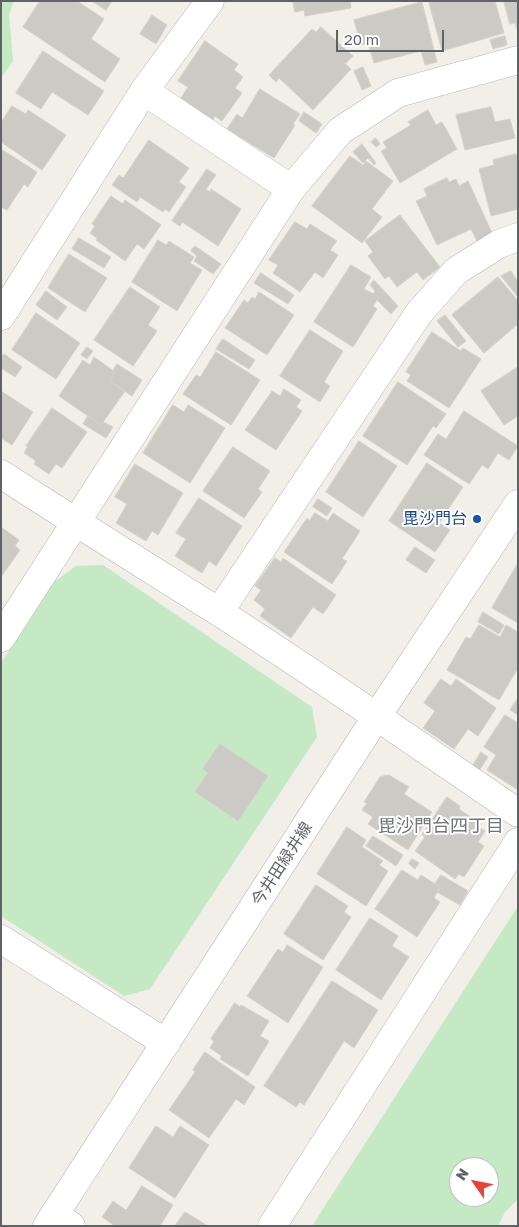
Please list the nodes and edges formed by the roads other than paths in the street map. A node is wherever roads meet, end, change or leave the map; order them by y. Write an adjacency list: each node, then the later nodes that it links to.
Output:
1 (210, 1): 3 (street)
2 (518, 60): 4 (street)
3 (144, 91): 4 (street); 6 (street)
4 (291, 189): 9 (street)
5 (518, 237): 10 (street)
6 (1, 316)
7 (1, 474): 9 (street)
8 (518, 504): 12 (street, 今井田緑井線)
9 (76, 523): 10 (street); 11 (street)
10 (219, 612): 12 (street)
11 (1, 638)
12 (377, 716): 13 (street); 16 (street, 今井田緑井線)
13 (518, 812)
14 (518, 842): 18 (street)
15 (2, 942): 16 (street)
16 (166, 1043): 17 (street, 今井田緑井線)
17 (58, 1222)
18 (272, 1226)

